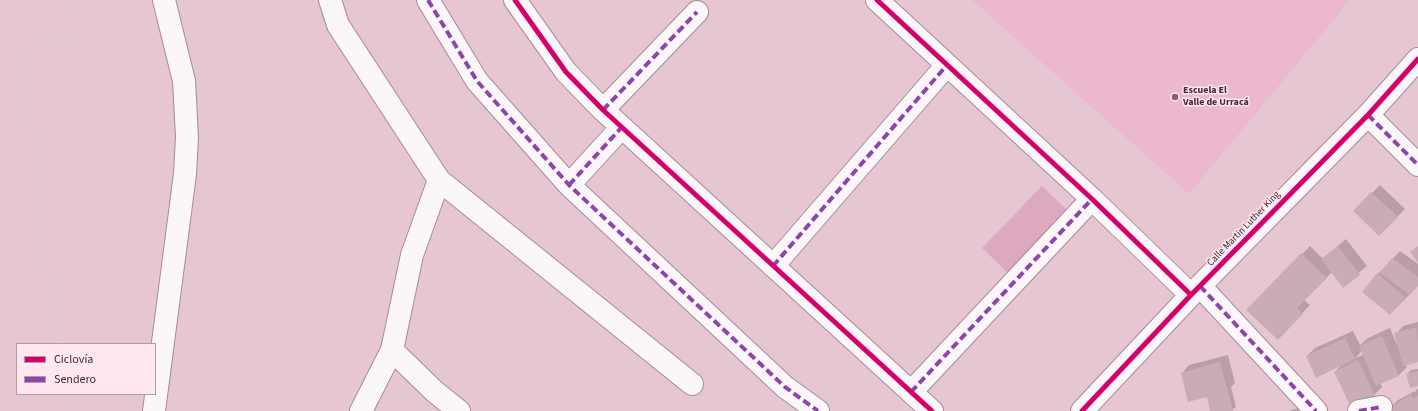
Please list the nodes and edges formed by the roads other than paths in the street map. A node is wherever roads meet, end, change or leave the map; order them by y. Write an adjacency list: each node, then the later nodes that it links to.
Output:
1 (164, 0): 22 (street)
2 (330, 0): 13 (street)
3 (428, 0): 14 (street)
4 (515, 0): 9 (street)
5 (877, 0): 8 (street)
6 (697, 12): 9 (street)
7 (1418, 59): 10 (street, Calle Martin Luther King)
8 (947, 65): 15 (street); 16 (street)
9 (603, 110): 11 (street)
10 (1368, 115): 12 (street); 17 (street, Calle Martin Luther King)
11 (621, 128): 14 (street); 16 (street)
12 (1418, 165)
13 (439, 180): 18 (street); 19 (street)
14 (569, 184): 25 (street)
15 (1092, 199): 17 (street); 20 (street)
16 (773, 266): 20 (street)
17 (1195, 291): 27 (street, Calle Martin Luther King); 28 (street)
18 (392, 350): 23 (street); 24 (street)
19 (692, 384)
20 (911, 392): 26 (street)
21 (1381, 407): 29 (street)
22 (154, 411)
23 (361, 411)
24 (459, 411)
25 (818, 411)
26 (932, 411)
27 (1082, 411)
28 (1316, 411)
29 (1359, 411)

